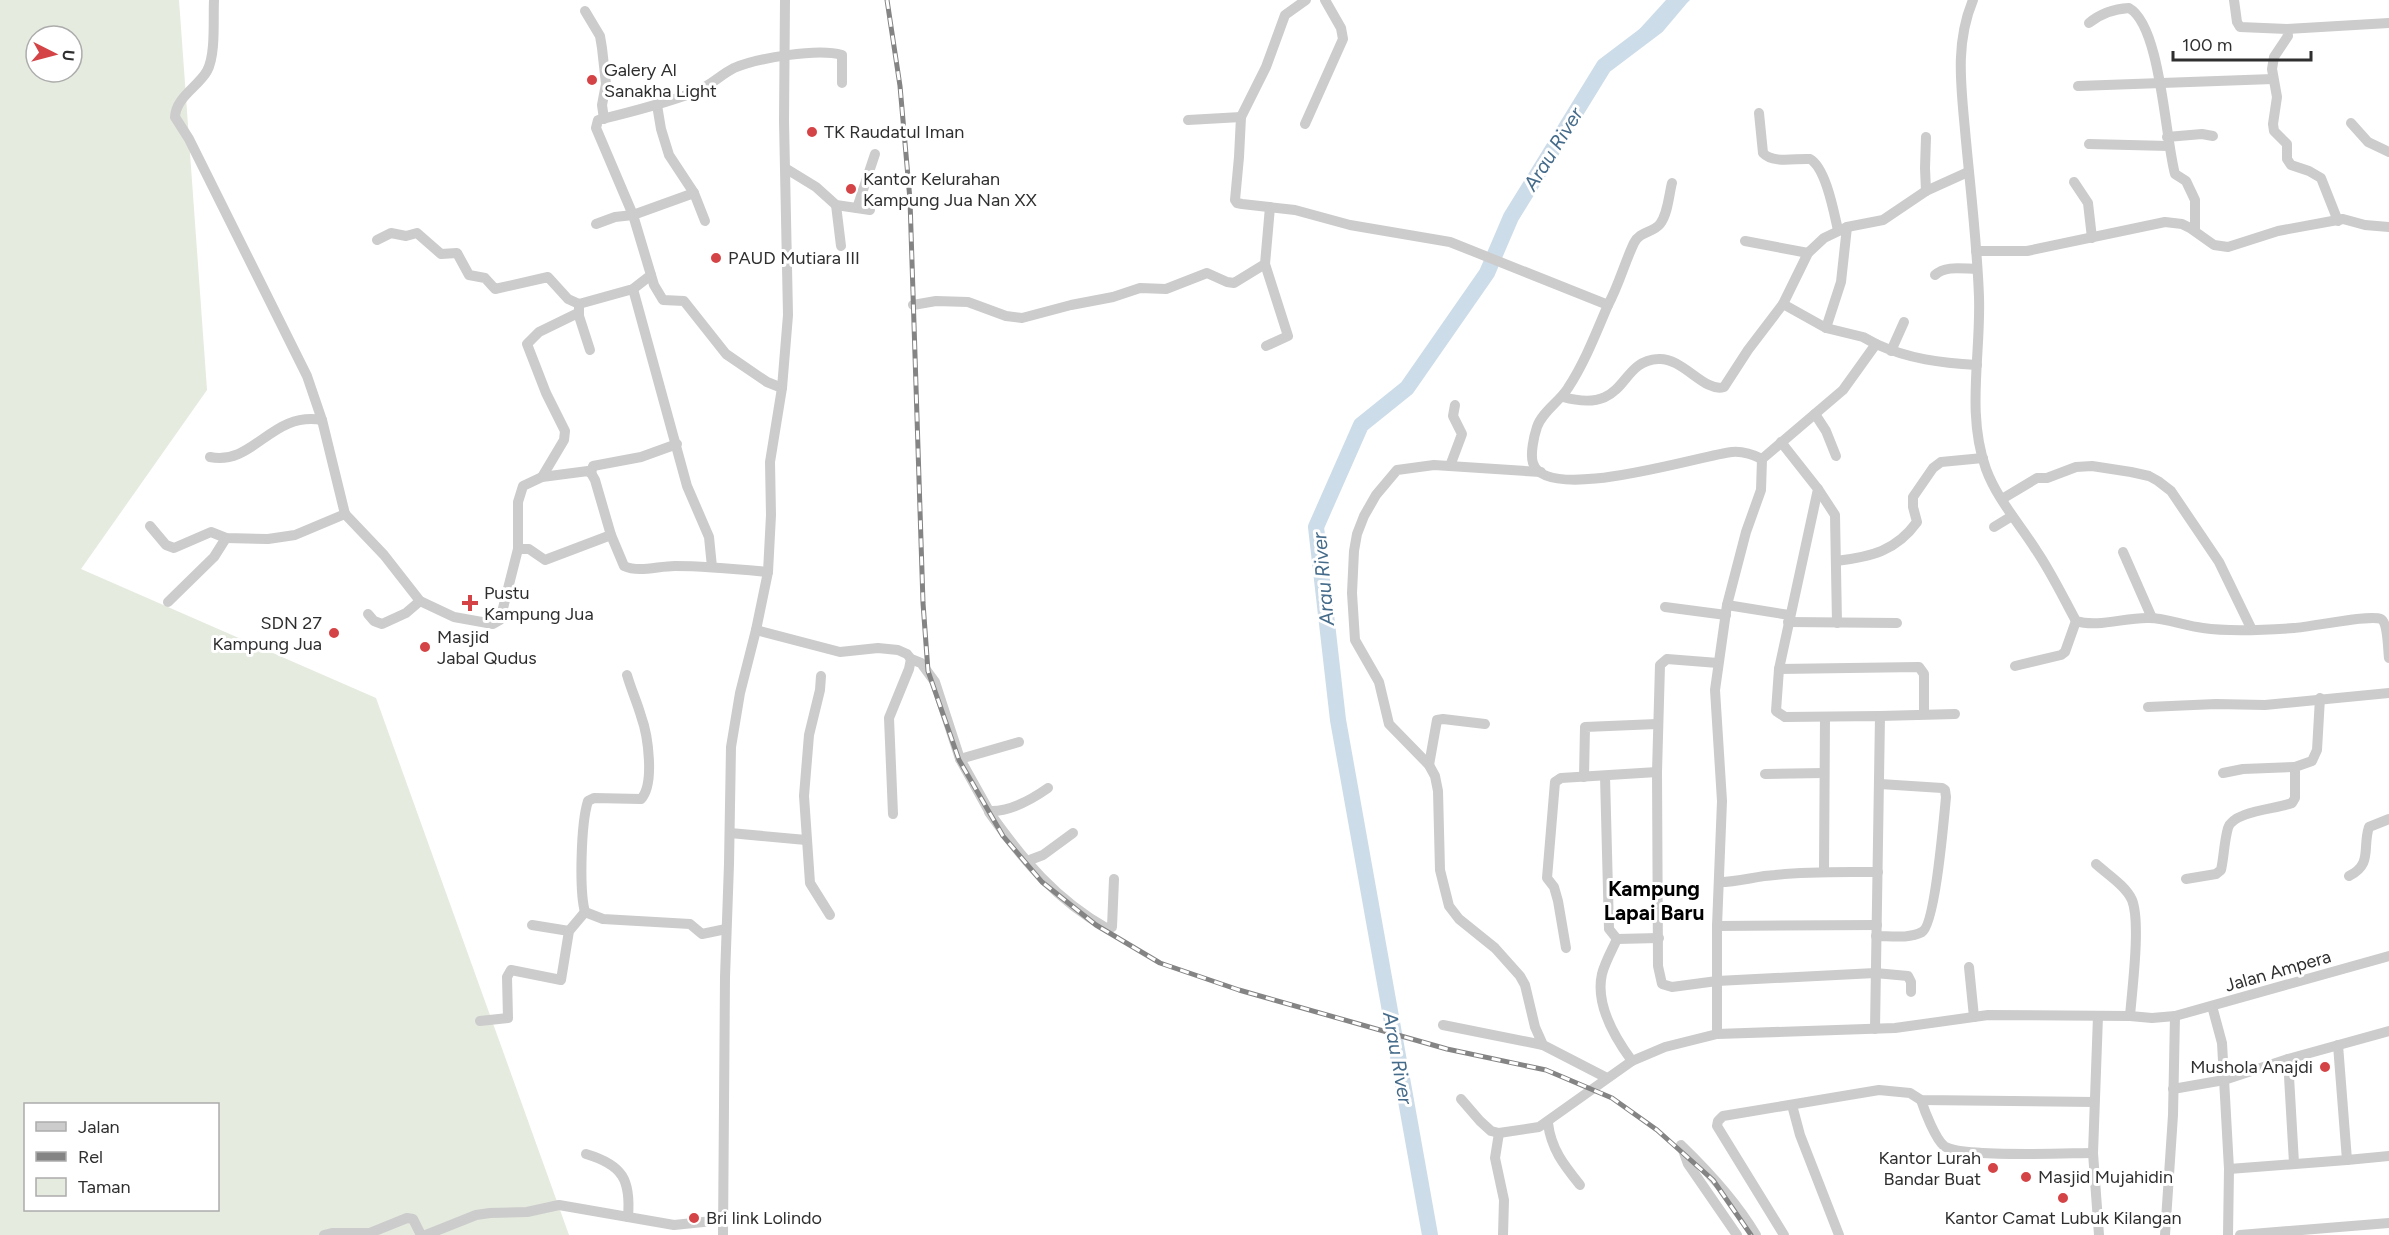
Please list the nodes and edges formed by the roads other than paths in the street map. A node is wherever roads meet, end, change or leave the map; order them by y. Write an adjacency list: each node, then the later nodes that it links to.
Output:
1 (214, 0): 72 (street)
2 (785, 0): 11 (street)
3 (1306, 0): 18 (street)
4 (1325, 0): 22 (street)
5 (1973, 0): 30 (street)
6 (2234, 0): 10 (street)
7 (585, 11): 19 (street)
8 (2089, 23): 13 (street)
9 (2389, 23): 10 (street)
10 (2287, 29): 12 (street)
11 (786, 57): 14 (street); 16 (street); 29 (street)
12 (2273, 79): 13 (street); 41 (street)
13 (2160, 82): 15 (street); 25 (street)
14 (842, 83)
15 (2078, 86)
16 (657, 105): 19 (street); 34 (street)
17 (1760, 114): 44 (street)
18 (1241, 117): 20 (street); 36 (street)
19 (604, 119): 39 (street)
20 (1188, 120)
21 (2351, 123): 27 (street)
22 (1305, 124)
23 (2213, 136): 25 (street)
24 (1926, 137): 33 (street)
25 (2168, 142): 26 (street); 45 (street)
26 (2089, 144)
27 (2389, 153)
28 (875, 154): 37 (street)
29 (785, 168): 35 (street); 68 (street)
30 (1968, 172): 33 (street); 50 (street)
31 (2074, 182): 46 (street)
32 (1672, 183): 59 (street)
33 (1926, 191): 44 (street)
34 (694, 193): 39 (street); 40 (street)
35 (836, 205): 37 (street); 49 (street)
36 (1270, 207): 52 (street); 59 (street)
37 (857, 208): 38 (street)
38 (870, 210)
39 (633, 215): 42 (street); 54 (street)
40 (705, 221)
41 (2338, 221): 43 (street); 45 (street)
42 (596, 224)
43 (2389, 228)
44 (1842, 229): 51 (street); 62 (street)
45 (2195, 231): 46 (street)
46 (2092, 238): 50 (street)
47 (377, 240): 60 (street)
48 (1745, 241): 51 (street)
49 (841, 246)
50 (1976, 251): 53 (street)
51 (1808, 253): 57 (street)
52 (1265, 264): 58 (street); 64 (street)
53 (1977, 269): 55 (street); 67 (street)
54 (651, 275): 56 (street); 68 (street)
55 (1935, 275)
56 (633, 289): 60 (street); 74 (street)
57 (1783, 304): 62 (street); 69 (street)
58 (913, 305)
59 (1608, 305): 69 (street)
60 (579, 308): 65 (street); 82 (street)
61 (1904, 322): 66 (street)
62 (1826, 327): 63 (street)
63 (1876, 344): 66 (street); 71 (street)
64 (1266, 346)
65 (590, 350)
66 (1891, 351): 67 (street)
67 (1977, 365): 77 (street)
68 (782, 388): 95 (street)
69 (1563, 397): 80 (street)
70 (1455, 405): 79 (street)
71 (1815, 414): 73 (street); 75 (street)
72 (322, 420): 76 (street); 85 (street)
73 (1781, 442): 78 (street); 83 (street)
74 (677, 444): 81 (street); 94 (street)
75 (1836, 456)
76 (210, 457)
77 (1983, 458): 84 (street); 93 (street)
78 (1762, 459): 80 (street); 99 (street)
79 (1450, 466): 80 (street); 126 (street)
80 (1541, 472)
81 (591, 473): 82 (street); 89 (street)
82 (542, 477): 91 (street)
83 (1818, 489): 93 (street); 102 (street)
84 (2002, 499): 86 (street); 106 (street)
85 (345, 514): 90 (street); 96 (street)
86 (2012, 516): 88 (street); 103 (street)
87 (150, 526): 90 (street)
88 (1995, 527)
89 (611, 535): 91 (street); 94 (street)
90 (225, 538): 97 (street)
91 (518, 549): 96 (street)
92 (2122, 552): 101 (street)
93 (1836, 561): 104 (street)
94 (712, 567): 95 (street)
95 (768, 572): 107 (street)
96 (420, 601): 100 (street)
97 (168, 602)
98 (1665, 607): 99 (street)
99 (1727, 610): 102 (street); 110 (street)
100 (368, 614)
101 (2152, 618): 103 (street); 106 (street)
102 (1789, 619): 104 (street); 112 (street)
103 (2076, 621): 111 (street)
104 (1837, 623): 105 (street)
105 (1897, 623)
106 (2251, 628): 108 (street)
107 (756, 630): 109 (street); 139 (street)
108 (2389, 658)
109 (911, 659): 125 (street); 137 (street)
110 (1718, 663): 123 (street); 149 (street)
111 (2015, 666)
112 (1779, 669): 118 (street); 121 (street)
113 (627, 675): 150 (street)
114 (821, 676): 141 (street)
115 (2389, 693): 116 (street)
116 (2320, 698): 117 (street); 127 (street)
117 (2148, 707)
118 (1924, 714): 119 (street); 120 (street)
119 (1955, 714)
120 (1880, 716): 121 (street); 134 (street)
121 (1825, 717): 129 (street)
122 (1485, 724): 126 (street)
123 (1657, 724): 128 (street); 133 (street)
124 (1019, 742): 125 (street)
125 (960, 759): 136 (street)
126 (1429, 765): 175 (street)
127 (2295, 767): 130 (street); 148 (street)
128 (1657, 772): 132 (street); 157 (street)
129 (1824, 773): 131 (street); 144 (street)
130 (2223, 773)
131 (1766, 774)
132 (1605, 776): 133 (street); 158 (street)
133 (1584, 777): 159 (street)
134 (1880, 784): 145 (street); 155 (street)
135 (1048, 788): 136 (street)
136 (989, 812): 142 (street)
137 (893, 814)
138 (2389, 819): 146 (street)
139 (730, 833): 141 (street); 154 (street)
140 (1073, 833): 142 (street)
141 (806, 840): 151 (street)
142 (1027, 861): 147 (street)
143 (2096, 864): 167 (street)
144 (1824, 872): 145 (street); 149 (street)
145 (1878, 872): 155 (street)
146 (2349, 876)
147 (1114, 879)
148 (2186, 879)
149 (1720, 882): 153 (street)
150 (585, 912): 154 (street); 156 (street)
151 (830, 915)
152 (532, 925): 156 (street)
153 (1717, 927): 155 (street); 163 (street)
154 (726, 929): 196 (street)
155 (1876, 930): 162 (street)
156 (569, 931): 170 (street)
157 (1659, 938): 158 (street); 163 (street)
158 (1617, 939): 178 (street)
159 (1566, 948)
160 (2389, 956): 165 (street, Jalan Ampera)
161 (1969, 967): 169 (street)
162 (1875, 974): 163 (street); 164 (street); 172 (street)
163 (1717, 981): 174 (street)
164 (1911, 992)
165 (2212, 1006): 168 (street, Jalan Ampera); 180 (street)
166 (2098, 1016): 167 (street, Jalan Ampera); 169 (street, Jalan Ampera); 184 (street)
167 (2130, 1016): 168 (street, Jalan Ampera)
168 (2175, 1016): 181 (street)
169 (1974, 1017): 172 (street, Jalan Ampera)
170 (480, 1021)
171 (1443, 1024): 175 (street)
172 (1875, 1029): 174 (street, Jalan Ampera)
173 (2389, 1031): 176 (street)
174 (1717, 1034): 178 (street, Jalan Ampera)
175 (1543, 1045): 179 (street)
176 (2338, 1045): 177 (street); 191 (street)
177 (2288, 1059): 180 (street); 192 (street)
178 (1632, 1061): 179 (street, Jalan Ampera)
179 (1606, 1078): 186 (street, Jalan Ampera)
180 (2224, 1080): 181 (street); 193 (street)
181 (2174, 1089): 208 (street)
182 (1461, 1099): 187 (street)
183 (1921, 1100): 184 (street); 185 (street); 188 (street)
184 (2094, 1102): 188 (street)
185 (1792, 1105): 205 (street); 206 (street)
186 (1548, 1123): 187 (street); 194 (street)
187 (1499, 1133): 202 (street)
188 (2093, 1153): 207 (street)
189 (586, 1154): 195 (street)
190 (2389, 1156): 191 (street)
191 (2347, 1160): 192 (street)
192 (2294, 1163): 193 (street)
193 (2229, 1169): 209 (street)
194 (1580, 1185)
195 (628, 1217): 196 (street); 200 (street)
196 (723, 1220): 201 (street)
197 (2389, 1223): 210 (street)
198 (324, 1235): 199 (street)
199 (421, 1235)
200 (426, 1235)
201 (723, 1235)
202 (1503, 1235)
203 (1737, 1235): 204 (street)
204 (1756, 1235)
205 (1784, 1235)
206 (1839, 1235)
207 (2099, 1235)
208 (2165, 1235)
209 (2228, 1235)
210 (2240, 1235)

